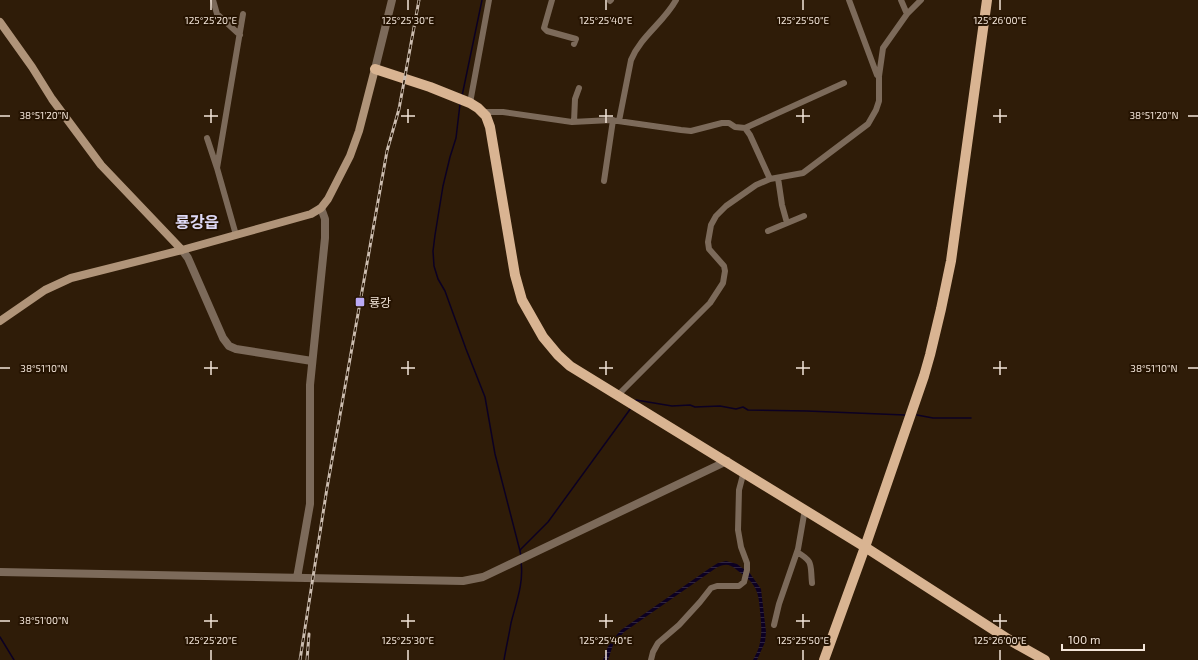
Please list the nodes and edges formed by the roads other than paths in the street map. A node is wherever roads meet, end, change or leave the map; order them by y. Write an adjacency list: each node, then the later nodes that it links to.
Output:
1 (214, 0): 13 (street)
2 (392, 0): 15 (street)
3 (489, 0): 19 (street)
4 (552, 0): 14 (street)
5 (676, 0): 21 (street)
6 (849, 0): 16 (street)
7 (901, 0): 11 (street)
8 (921, 0): 11 (street)
9 (988, 0): 41 (main road)
10 (243, 14): 13 (street)
11 (907, 14): 16 (street)
12 (0, 22): 34 (main road)
13 (240, 35): 25 (street)
14 (574, 44)
15 (375, 69): 19 (main road); 29 (main road)
16 (879, 76): 26 (street)
17 (844, 82): 23 (street)
18 (579, 88): 22 (street)
19 (464, 101): 20 (main road)
20 (482, 112): 22 (street); 37 (main road)
21 (616, 120): 22 (street); 23 (street); 28 (street)
22 (574, 122)
23 (746, 128): 27 (street)
24 (207, 138): 25 (street)
25 (217, 168): 33 (street)
26 (778, 178): 27 (street); 31 (street)
27 (770, 179): 37 (street)
28 (604, 181)
29 (321, 208): 33 (main road); 36 (street)
30 (804, 216): 31 (street)
31 (787, 223): 32 (street)
32 (768, 231)
33 (236, 235): 34 (main road)
34 (182, 250): 35 (main road); 36 (street)
35 (0, 321)
36 (312, 361): 44 (street)
37 (618, 395): 38 (main road)
38 (727, 461): 39 (main road); 44 (street)
39 (744, 471): 40 (main road); 47 (street)
40 (805, 509): 41 (main road); 42 (street)
41 (866, 547): 48 (main road); 49 (main road)
42 (797, 552): 45 (street); 46 (street)
43 (0, 572): 44 (street)
44 (297, 578)
45 (812, 583)
46 (774, 625)
47 (650, 660)
48 (824, 660)
49 (1044, 660)

